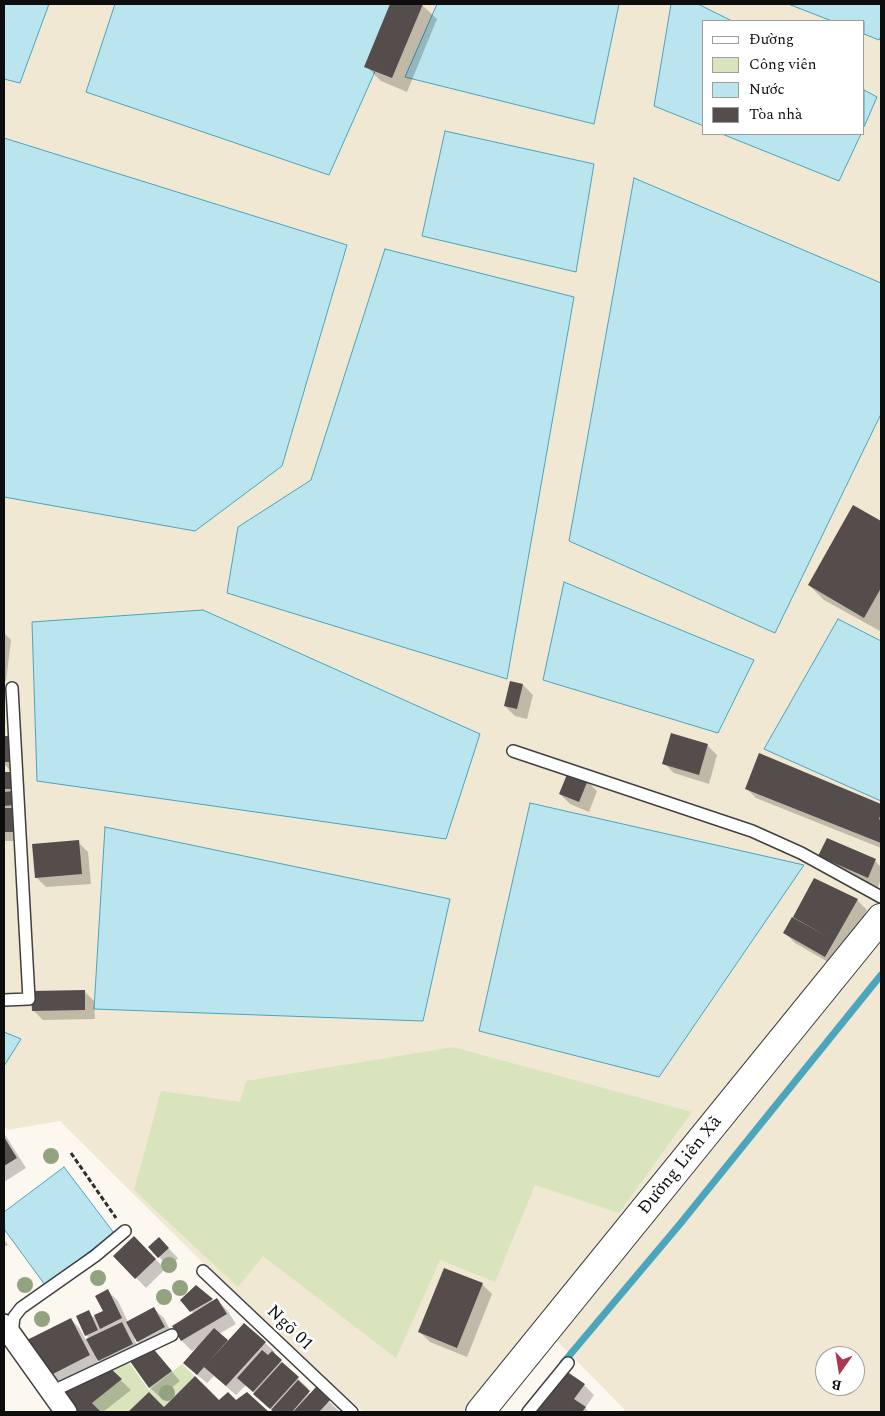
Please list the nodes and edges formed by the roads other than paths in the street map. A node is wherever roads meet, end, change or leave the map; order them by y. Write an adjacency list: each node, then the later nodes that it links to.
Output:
1 (12, 688): 5 (lane)
2 (513, 751): 3 (lane)
3 (881, 897)
4 (881, 918): 14 (street, Đường Liên Xã)
5 (4, 1000)
6 (125, 1231): 9 (lane)
7 (203, 1270): 13 (lane, Ngõ 01)
8 (172, 1335): 11 (lane)
9 (10, 1338): 11 (street)
10 (568, 1363): 15 (lane)
11 (51, 1392): 12 (street)
12 (66, 1412)
13 (352, 1412)
14 (480, 1412)
15 (528, 1412)

